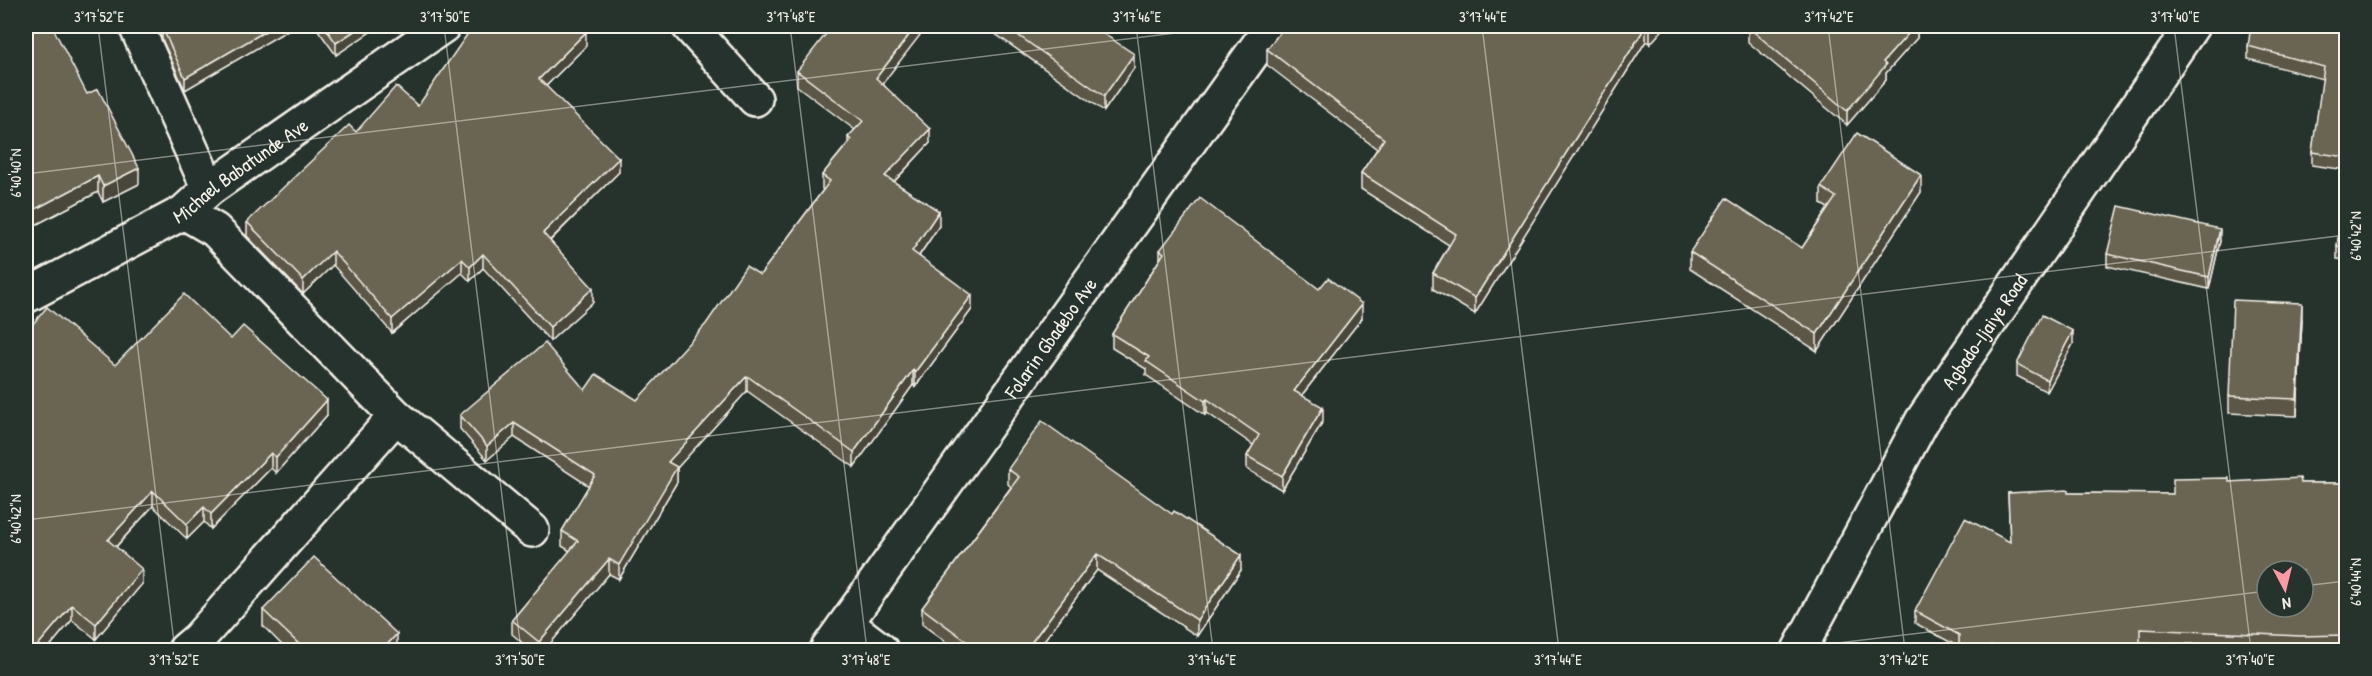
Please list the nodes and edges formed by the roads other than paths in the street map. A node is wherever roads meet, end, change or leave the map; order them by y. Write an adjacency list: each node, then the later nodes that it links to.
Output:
1 (136, 26): 7 (street)
2 (443, 26): 7 (street, Michael Babatunde Ave)
3 (689, 26): 6 (street)
4 (1272, 26): 12 (street, Folarin Gbadebo Ave)
5 (2192, 26): 16 (street, Agbado-Ijaiye Road)
6 (755, 99)
7 (209, 189): 8 (street, Michael Babatunde Ave)
8 (184, 212): 9 (street, Michael Babatunde Ave); 10 (street)
9 (26, 296)
10 (396, 416): 11 (street); 13 (street)
11 (532, 530)
12 (847, 624): 14 (street, Folarin Gbadebo Ave); 15 (street)
13 (185, 651)
14 (827, 651)
15 (881, 651)
16 (1798, 651)

